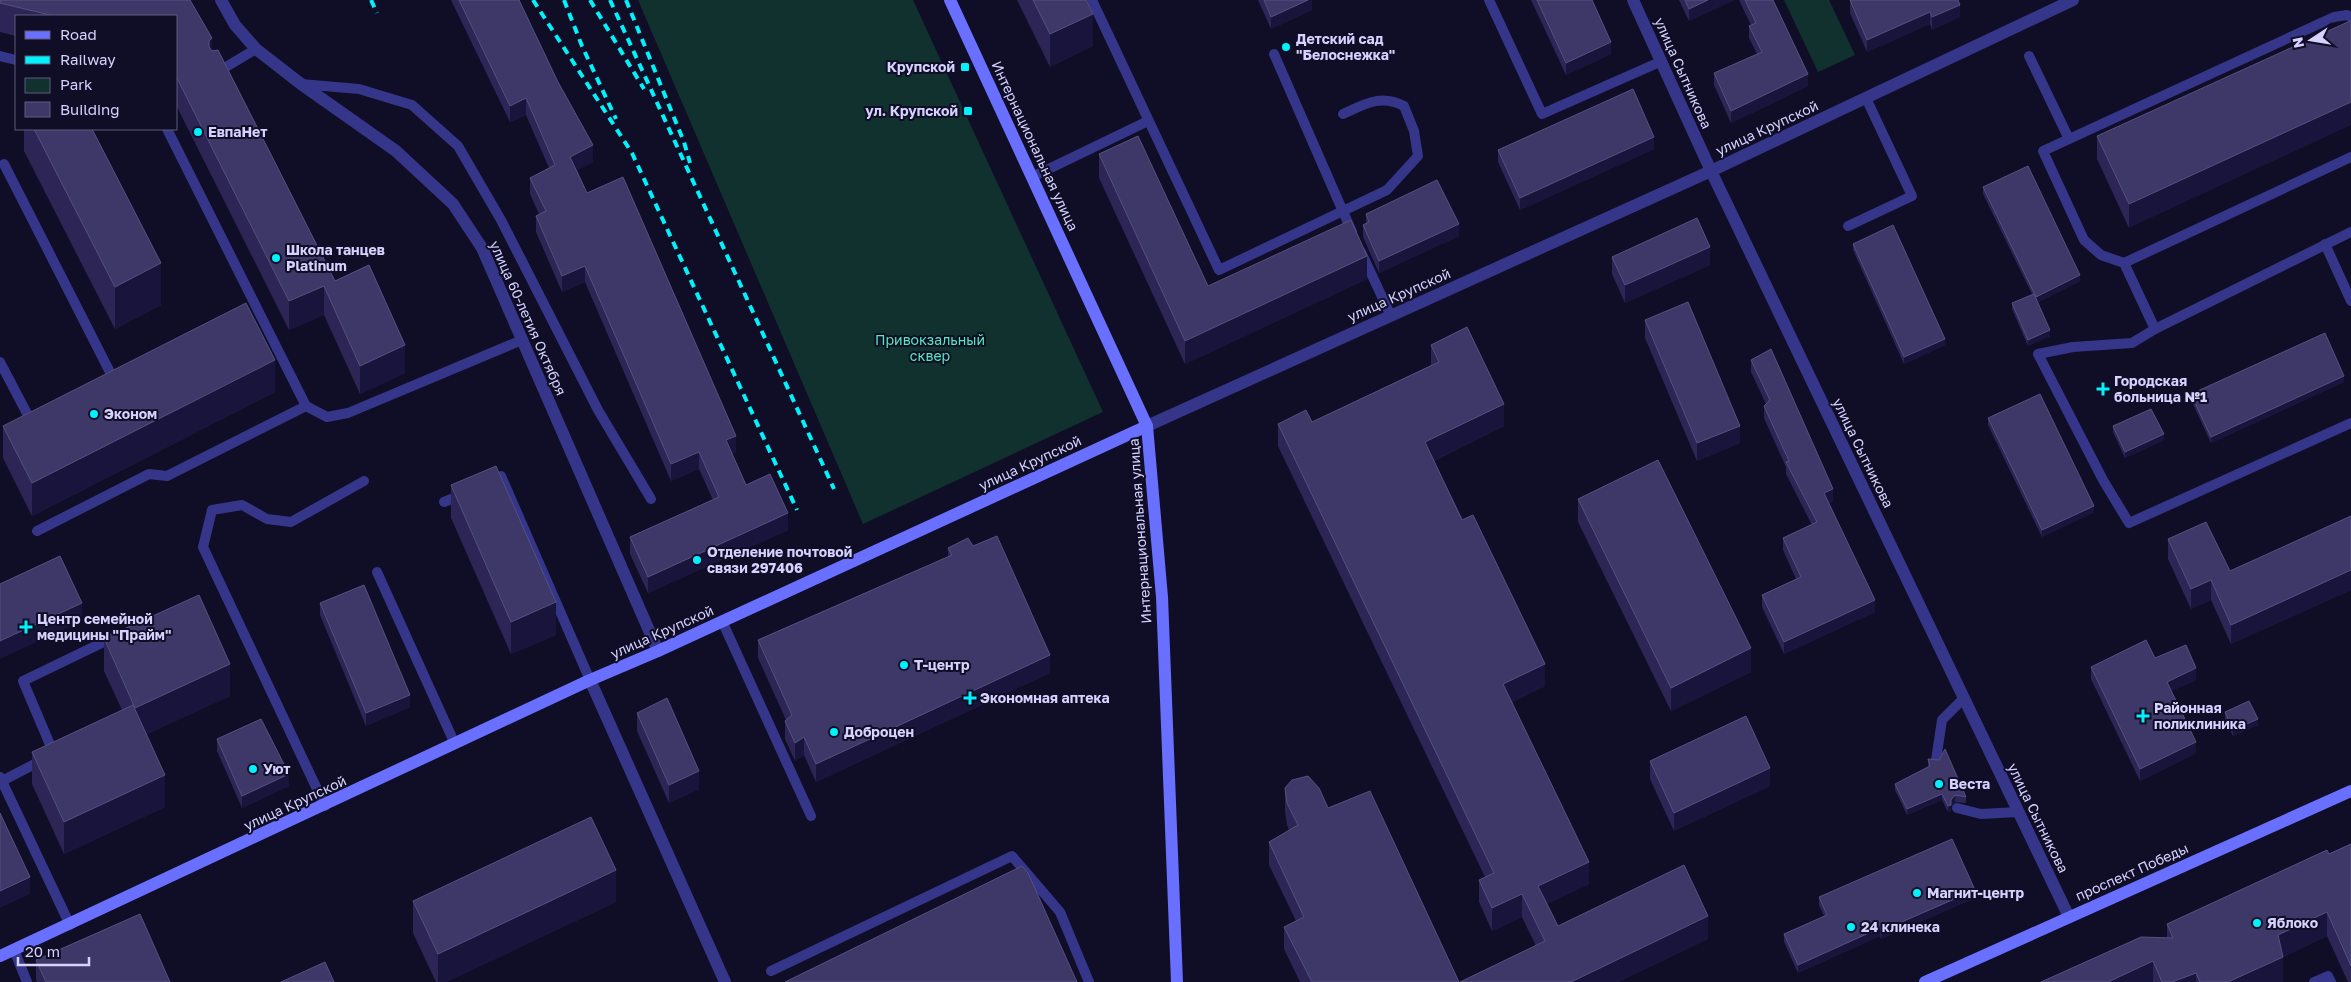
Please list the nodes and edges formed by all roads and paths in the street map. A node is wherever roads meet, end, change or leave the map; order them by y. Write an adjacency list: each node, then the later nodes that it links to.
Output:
1 (221, 0): 8 (street, улица 60-летия Октября)
2 (950, 0): 24 (street, Интернациональная улица)
3 (1092, 0): 18 (lane)
4 (1489, 0): 13 (lane)
5 (1633, 0): 13 (street, улица Сытникова)
6 (2073, 0): 16 (street, улица Крупской)
7 (2351, 17): 20 (lane)
8 (256, 49): 14 (lane); 15 (street, улица 60-летия Октября)
9 (1274, 54): 25 (lane)
10 (0, 56): 12 (lane)
11 (2029, 56): 20 (lane)
12 (15, 60)
13 (1662, 61): 23 (street, улица Сытникова)
14 (215, 73)
15 (301, 84): 33 (street, улица 60-летия Октября); 41 (lane)
16 (1866, 98): 23 (street, улица Крупской); 26 (lane)
17 (1343, 114): 25 (lane)
18 (1148, 121): 24 (lane); 25 (lane)
19 (167, 130): 36 (lane)
20 (2069, 139): 29 (lane)
21 (2351, 157): 29 (lane)
22 (4, 164): 35 (lane)
23 (1711, 171): 31 (street, улица Крупской); 49 (street, улица Сытникова)
24 (1032, 177): 39 (street, Интернациональная улица)
25 (1342, 212): 31 (lane)
26 (1848, 226)
27 (2351, 232): 28 (lane)
28 (2325, 244): 30 (lane); 32 (lane)
29 (2124, 264): 32 (lane)
30 (2351, 301)
31 (1390, 316): 39 (street, улица Крупской)
32 (2155, 329): 38 (lane)
33 (522, 340): 36 (lane); 47 (street, улица 60-летия Октября)
34 (0, 362): 37 (lane)
35 (114, 380)
36 (306, 406): 43 (lane)
37 (32, 423)
38 (2351, 423)
39 (1147, 426): 45 (street, улица Крупской); 66 (street, Интернациональная улица)
40 (364, 481): 54 (lane)
41 (651, 499)
42 (444, 502): 48 (lane)
43 (37, 531)
44 (377, 572): 50 (lane)
45 (722, 620): 47 (street, улица Крупской); 57 (lane)
46 (112, 638): 52 (lane)
47 (658, 651): 48 (street, улица Крупской)
48 (590, 680): 50 (street, улица Крупской); 64 (street)
49 (1964, 698): 51 (lane); 56 (street, улица Сытникова)
50 (454, 744): 54 (street, улица Крупской)
51 (1936, 760)
52 (1, 780): 59 (lane)
53 (2351, 791): 58 (street, проспект Победы)
54 (325, 806): 59 (street, улица Крупской)
55 (1957, 808): 56 (lane)
56 (2018, 812): 58 (street, улица Сытникова)
57 (811, 816)
58 (2069, 917): 67 (street, проспект Победы)
59 (70, 924): 60 (street, улица Крупской)
60 (14, 950): 61 (street, улица Крупской); 63 (lane)
61 (0, 956)
62 (771, 971): 65 (lane)
63 (27, 982)
64 (725, 982)
65 (1089, 982)
66 (1177, 982)
67 (1926, 982)
68 (2314, 982): 69 (lane)
69 (2331, 982)

